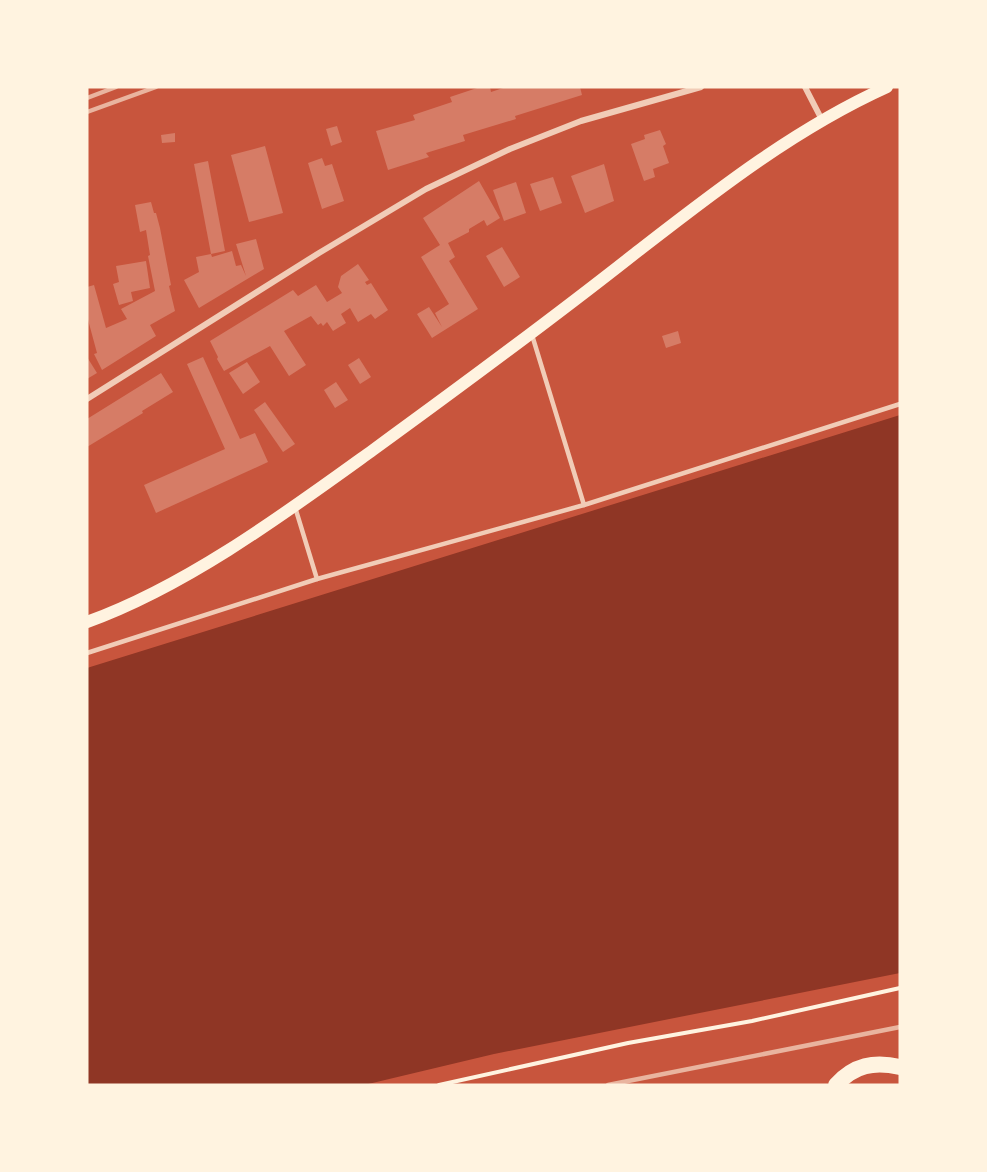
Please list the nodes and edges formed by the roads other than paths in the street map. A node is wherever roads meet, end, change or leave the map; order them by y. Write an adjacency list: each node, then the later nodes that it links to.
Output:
1 (700, 87): 6 (street)
2 (805, 87): 4 (street)
3 (887, 87): 4 (main road)
4 (822, 120): 5 (main road)
5 (532, 335): 8 (lane); 9 (main road)
6 (87, 399)
7 (900, 404): 8 (lane)
8 (584, 505): 10 (lane)
9 (295, 506): 10 (lane); 11 (main road)
10 (317, 579): 12 (lane)
11 (87, 622)
12 (87, 653)
13 (900, 1066): 14 (highway)
14 (836, 1085)

